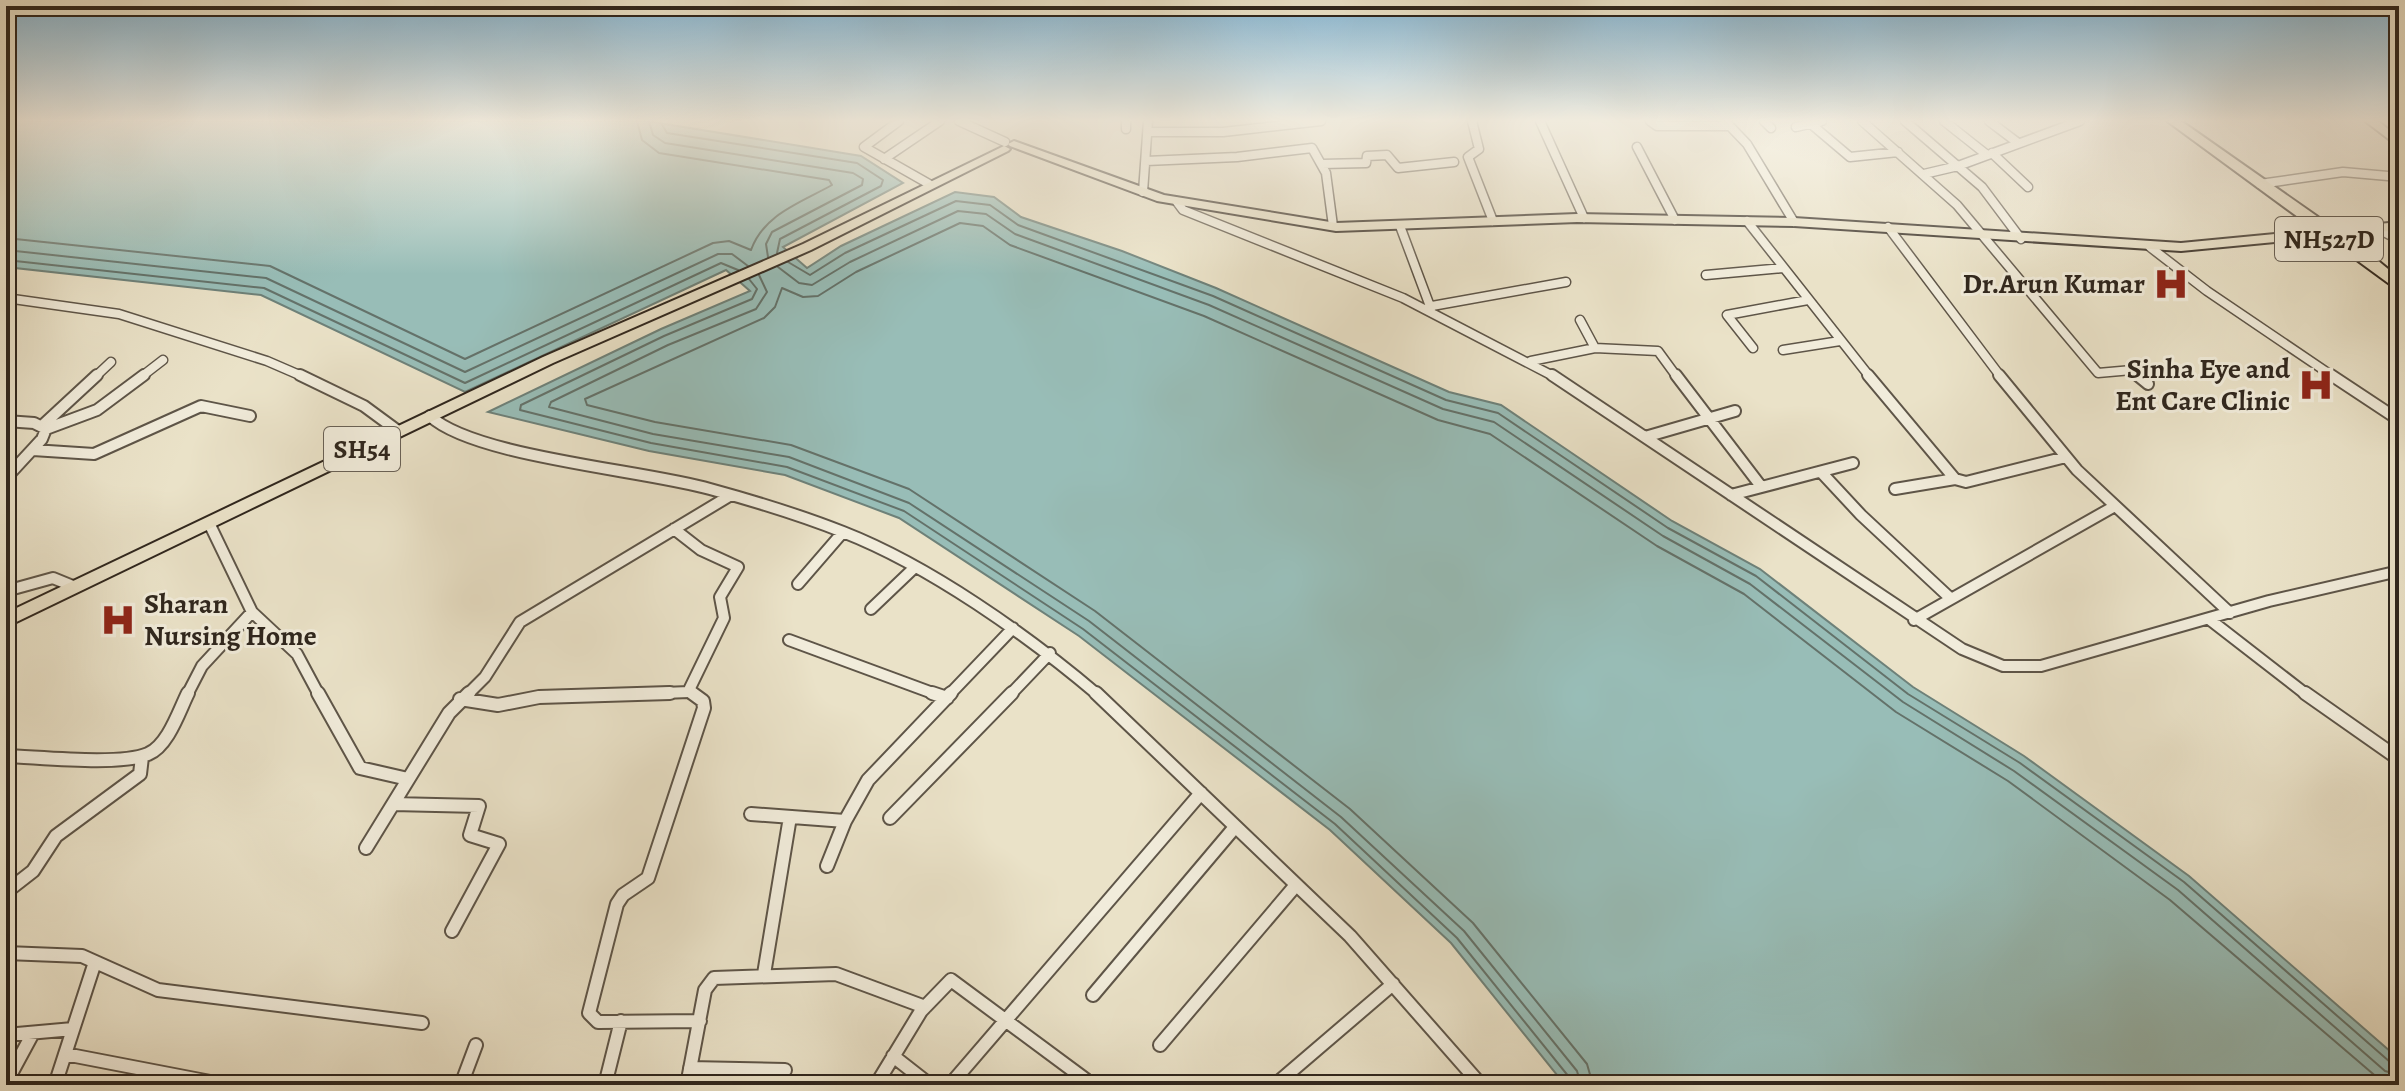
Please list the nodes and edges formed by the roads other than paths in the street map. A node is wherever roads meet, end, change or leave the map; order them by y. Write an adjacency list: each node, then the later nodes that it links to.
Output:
1 (907, 172): 17 (street)
2 (953, 172): 17 (main road, SH54)
3 (1085, 172): 20 (main road)
4 (1145, 172): 20 (street)
5 (1323, 172): 27 (street)
6 (1474, 172): 24 (street)
7 (1563, 172): 22 (street)
8 (1649, 172): 23 (street)
9 (1764, 172): 26 (street)
10 (1922, 172): 15 (street)
11 (1933, 172): 15 (street)
12 (1964, 172): 34 (street)
13 (2011, 172): 19 (street)
14 (2243, 172): 18 (highway, NH527D)
15 (1924, 174): 33 (street)
16 (2399, 177): 18 (street)
17 (929, 184): 55 (main road, SH54)
18 (2261, 185): 32 (highway, NH527D)
19 (2028, 187)
20 (1143, 192): 21 (main road)
21 (1177, 202): 27 (main road); 43 (street)
22 (1584, 218): 23 (main road); 24 (main road)
23 (1675, 220): 25 (main road)
24 (1493, 221): 28 (main road)
25 (1747, 221): 26 (main road); 37 (street)
26 (1794, 222): 30 (main road)
27 (1333, 226): 28 (main road)
28 (1400, 226): 43 (street)
29 (2399, 226): 31 (main road)
30 (1888, 227): 33 (main road); 63 (street)
31 (2378, 229): 32 (main road); 35 (street)
32 (2329, 234): 36 (main road); 40 (highway, NH527D)
33 (1984, 237): 34 (main road); 52 (street)
34 (2021, 239): 36 (main road)
35 (2399, 240)
36 (2150, 247): 57 (street)
37 (1783, 268): 38 (street); 42 (street)
38 (1706, 275)
39 (1566, 282): 43 (street)
40 (2399, 286)
41 (6, 298): 60 (street)
42 (1808, 300): 45 (street); 47 (street)
43 (1432, 308): 50 (street)
44 (1580, 320): 46 (street)
45 (1840, 341): 48 (street); 67 (street)
46 (1595, 348): 50 (street); 56 (street)
47 (1753, 348)
48 (1783, 350)
49 (163, 360): 59 (street)
50 (1531, 361): 61 (street)
51 (111, 362): 59 (street)
52 (2148, 384)
53 (1735, 411): 56 (street)
54 (250, 416): 62 (street)
55 (430, 416): 60 (main road, SH54); 70 (street)
56 (1708, 419): 61 (street); 68 (street)
57 (2399, 420)
58 (6, 421): 59 (street)
59 (44, 427): 62 (street)
60 (398, 431): 73 (main road, SH54)
61 (1645, 437): 71 (street)
62 (33, 450): 66 (street)
63 (2066, 457): 67 (street); 72 (street)
64 (1853, 463): 65 (street)
65 (1821, 472): 68 (street); 81 (street)
66 (6, 478)
67 (1955, 479): 69 (street)
68 (1760, 485): 71 (street)
69 (1895, 489)
70 (731, 495): 74 (street); 75 (street)
71 (1731, 495): 87 (street)
72 (2115, 506): 81 (street); 84 (street)
73 (209, 523): 79 (main road, SH54); 83 (street)
74 (674, 529): 91 (street); 93 (street)
75 (843, 532): 76 (street); 78 (street)
76 (914, 568): 82 (street); 88 (street)
77 (2399, 571): 84 (street)
78 (798, 584)
79 (75, 587): 80 (street); 86 (main road, SH54)
80 (6, 591)
81 (1949, 597): 87 (street)
82 (871, 609)
83 (252, 612): 95 (street); 97 (street)
84 (2230, 613): 85 (street)
85 (2209, 619): 87 (street); 96 (street)
86 (6, 620)
87 (1914, 620)
88 (1013, 628): 90 (street); 92 (street)
89 (789, 640): 92 (street)
90 (1050, 653): 98 (street); 102 (street)
91 (689, 692): 93 (street); 117 (street)
92 (947, 698): 103 (street)
93 (460, 699): 97 (street)
94 (6, 756): 95 (street)
95 (142, 757): 108 (street)
96 (2399, 759)
97 (408, 779): 99 (street)
98 (1201, 793): 104 (street); 116 (street)
99 (393, 804): 105 (street); 109 (street)
100 (751, 814): 101 (street)
101 (790, 817): 103 (street); 112 (street)
102 (890, 818)
103 (845, 821): 106 (street)
104 (1235, 827): 107 (street); 114 (street)
105 (366, 848)
106 (827, 866)
107 (1296, 885): 113 (street); 124 (street)
108 (6, 892)
109 (452, 931)
110 (6, 953): 111 (street)
111 (95, 962): 119 (street); 120 (street)
112 (764, 974): 115 (street); 118 (street)
113 (1393, 984): 139 (street); 140 (street)
114 (1093, 995)
115 (925, 1007): 116 (street); 126 (street)
116 (1007, 1020): 129 (street); 138 (street)
117 (621, 1021): 118 (street); 134 (street)
118 (700, 1021): 127 (street)
119 (422, 1023)
120 (73, 1029): 121 (street); 125 (street)
121 (33, 1033): 122 (street); 130 (street)
122 (6, 1035)
123 (476, 1045): 133 (street)
124 (1160, 1045)
125 (65, 1054): 131 (street); 132 (street)
126 (893, 1056): 136 (street); 137 (street)
127 (690, 1068): 128 (street); 135 (street)
128 (785, 1070)
129 (1086, 1080)
130 (6, 1083)
131 (55, 1085)
132 (226, 1085)
133 (461, 1085)
134 (605, 1085)
135 (687, 1085)
136 (876, 1085)
137 (930, 1085)
138 (950, 1085)
139 (1275, 1085)
140 (1481, 1085)

